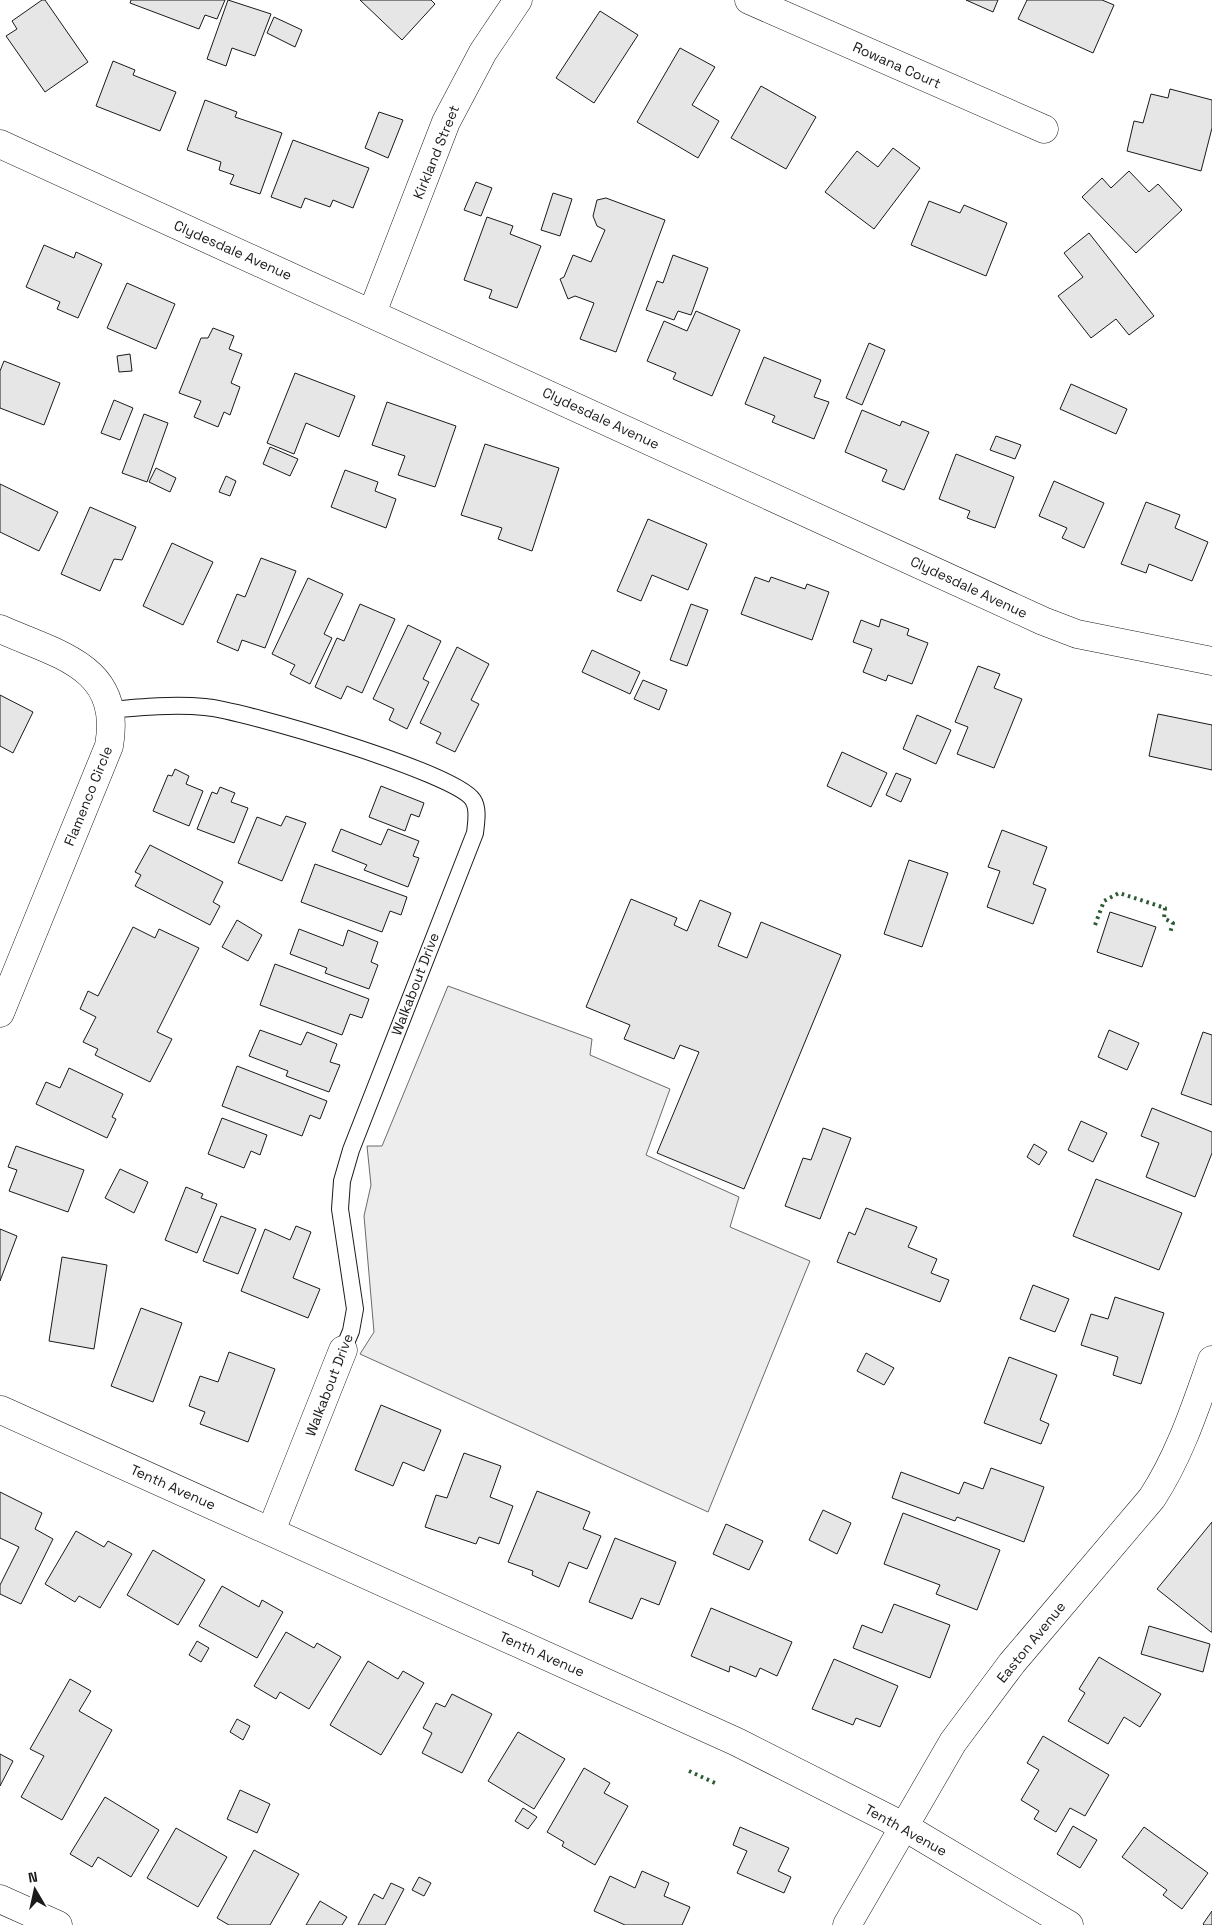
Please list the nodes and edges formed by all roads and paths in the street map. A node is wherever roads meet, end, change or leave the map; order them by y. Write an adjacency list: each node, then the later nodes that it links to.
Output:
1 (518, 0): 5 (street, Kirkland Street)
2 (750, 0): 3 (street, Rowana Court)
3 (1044, 129)
4 (0, 144): 5 (street, Clydesdale Avenue)
5 (372, 313): 7 (street, Clydesdale Avenue)
6 (0, 630): 8 (street, Flamenco Circle)
7 (1212, 661)
8 (110, 710): 9 (street, Flamenco Circle); 10 (lane, Walkabout Drive)
9 (0, 1013)
10 (344, 1350): 13 (street, Walkabout Drive)
11 (1212, 1360): 14 (street, Easton Avenue)
12 (1, 1410): 13 (street, Tenth Avenue)
13 (271, 1532): 14 (street, Tenth Avenue)
14 (903, 1826): 17 (street, Easton Avenue); 18 (street, Tenth Avenue)
15 (0, 1899): 16 (street)
16 (58, 1925)
17 (847, 1925)
18 (1069, 1925)

